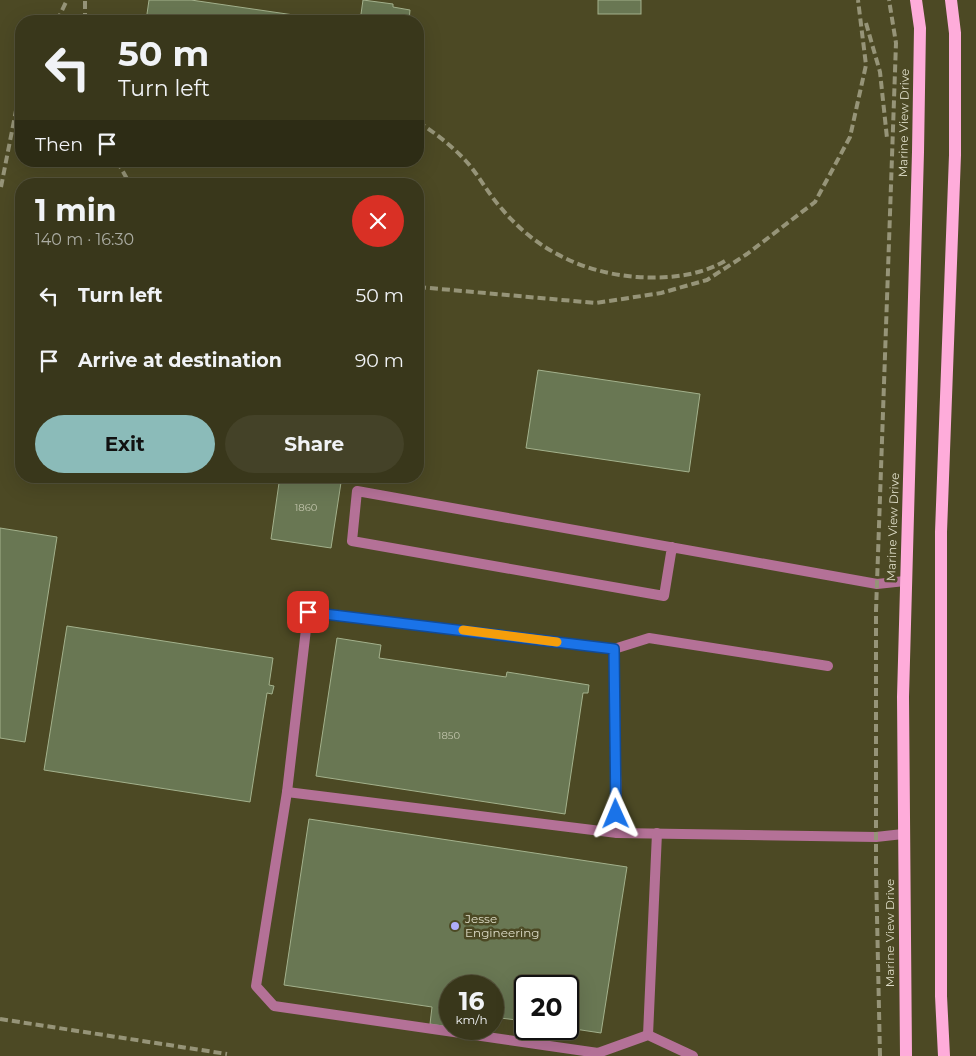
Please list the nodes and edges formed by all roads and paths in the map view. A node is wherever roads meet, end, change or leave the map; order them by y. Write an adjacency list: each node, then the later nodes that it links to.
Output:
1 (916, 0): 4 (main road, Marine View Drive)
2 (951, 0): 14 (main road)
3 (672, 547): 3 (lane); 4 (lane)
4 (905, 581): 10 (main road, Marine View Drive)
5 (614, 649): 6 (lane); 7 (lane); 8 (lane)
6 (828, 666)
7 (287, 792): 8 (lane); 11 (lane)
8 (617, 833): 9 (lane)
9 (657, 833): 10 (lane); 11 (lane)
10 (903, 834): 13 (main road, Marine View Drive)
11 (648, 1035): 12 (lane)
12 (692, 1056)
13 (906, 1056)
14 (944, 1056)

